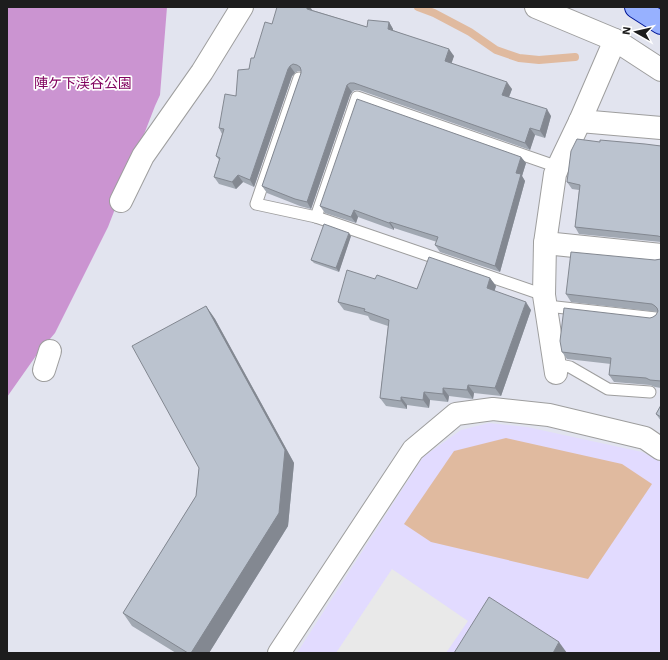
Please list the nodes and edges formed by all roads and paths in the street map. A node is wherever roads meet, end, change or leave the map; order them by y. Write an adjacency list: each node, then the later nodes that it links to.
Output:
1 (536, 7): 5 (street)
2 (636, 7): 4 (main road)
3 (241, 8): 11 (street)
4 (661, 23)
5 (614, 40): 6 (street); 8 (street)
6 (661, 70)
7 (299, 78): 12 (lane)
8 (580, 121): 9 (street); 10 (street)
9 (661, 128)
10 (558, 167): 12 (lane); 13 (street)
11 (121, 201)
12 (316, 217): 15 (lane)
13 (545, 243): 14 (street); 15 (street)
14 (661, 255)
15 (546, 300): 16 (lane); 17 (street)
16 (656, 318)
17 (556, 368): 18 (lane)
18 (650, 392)
19 (661, 449): 20 (street)
20 (279, 653)

